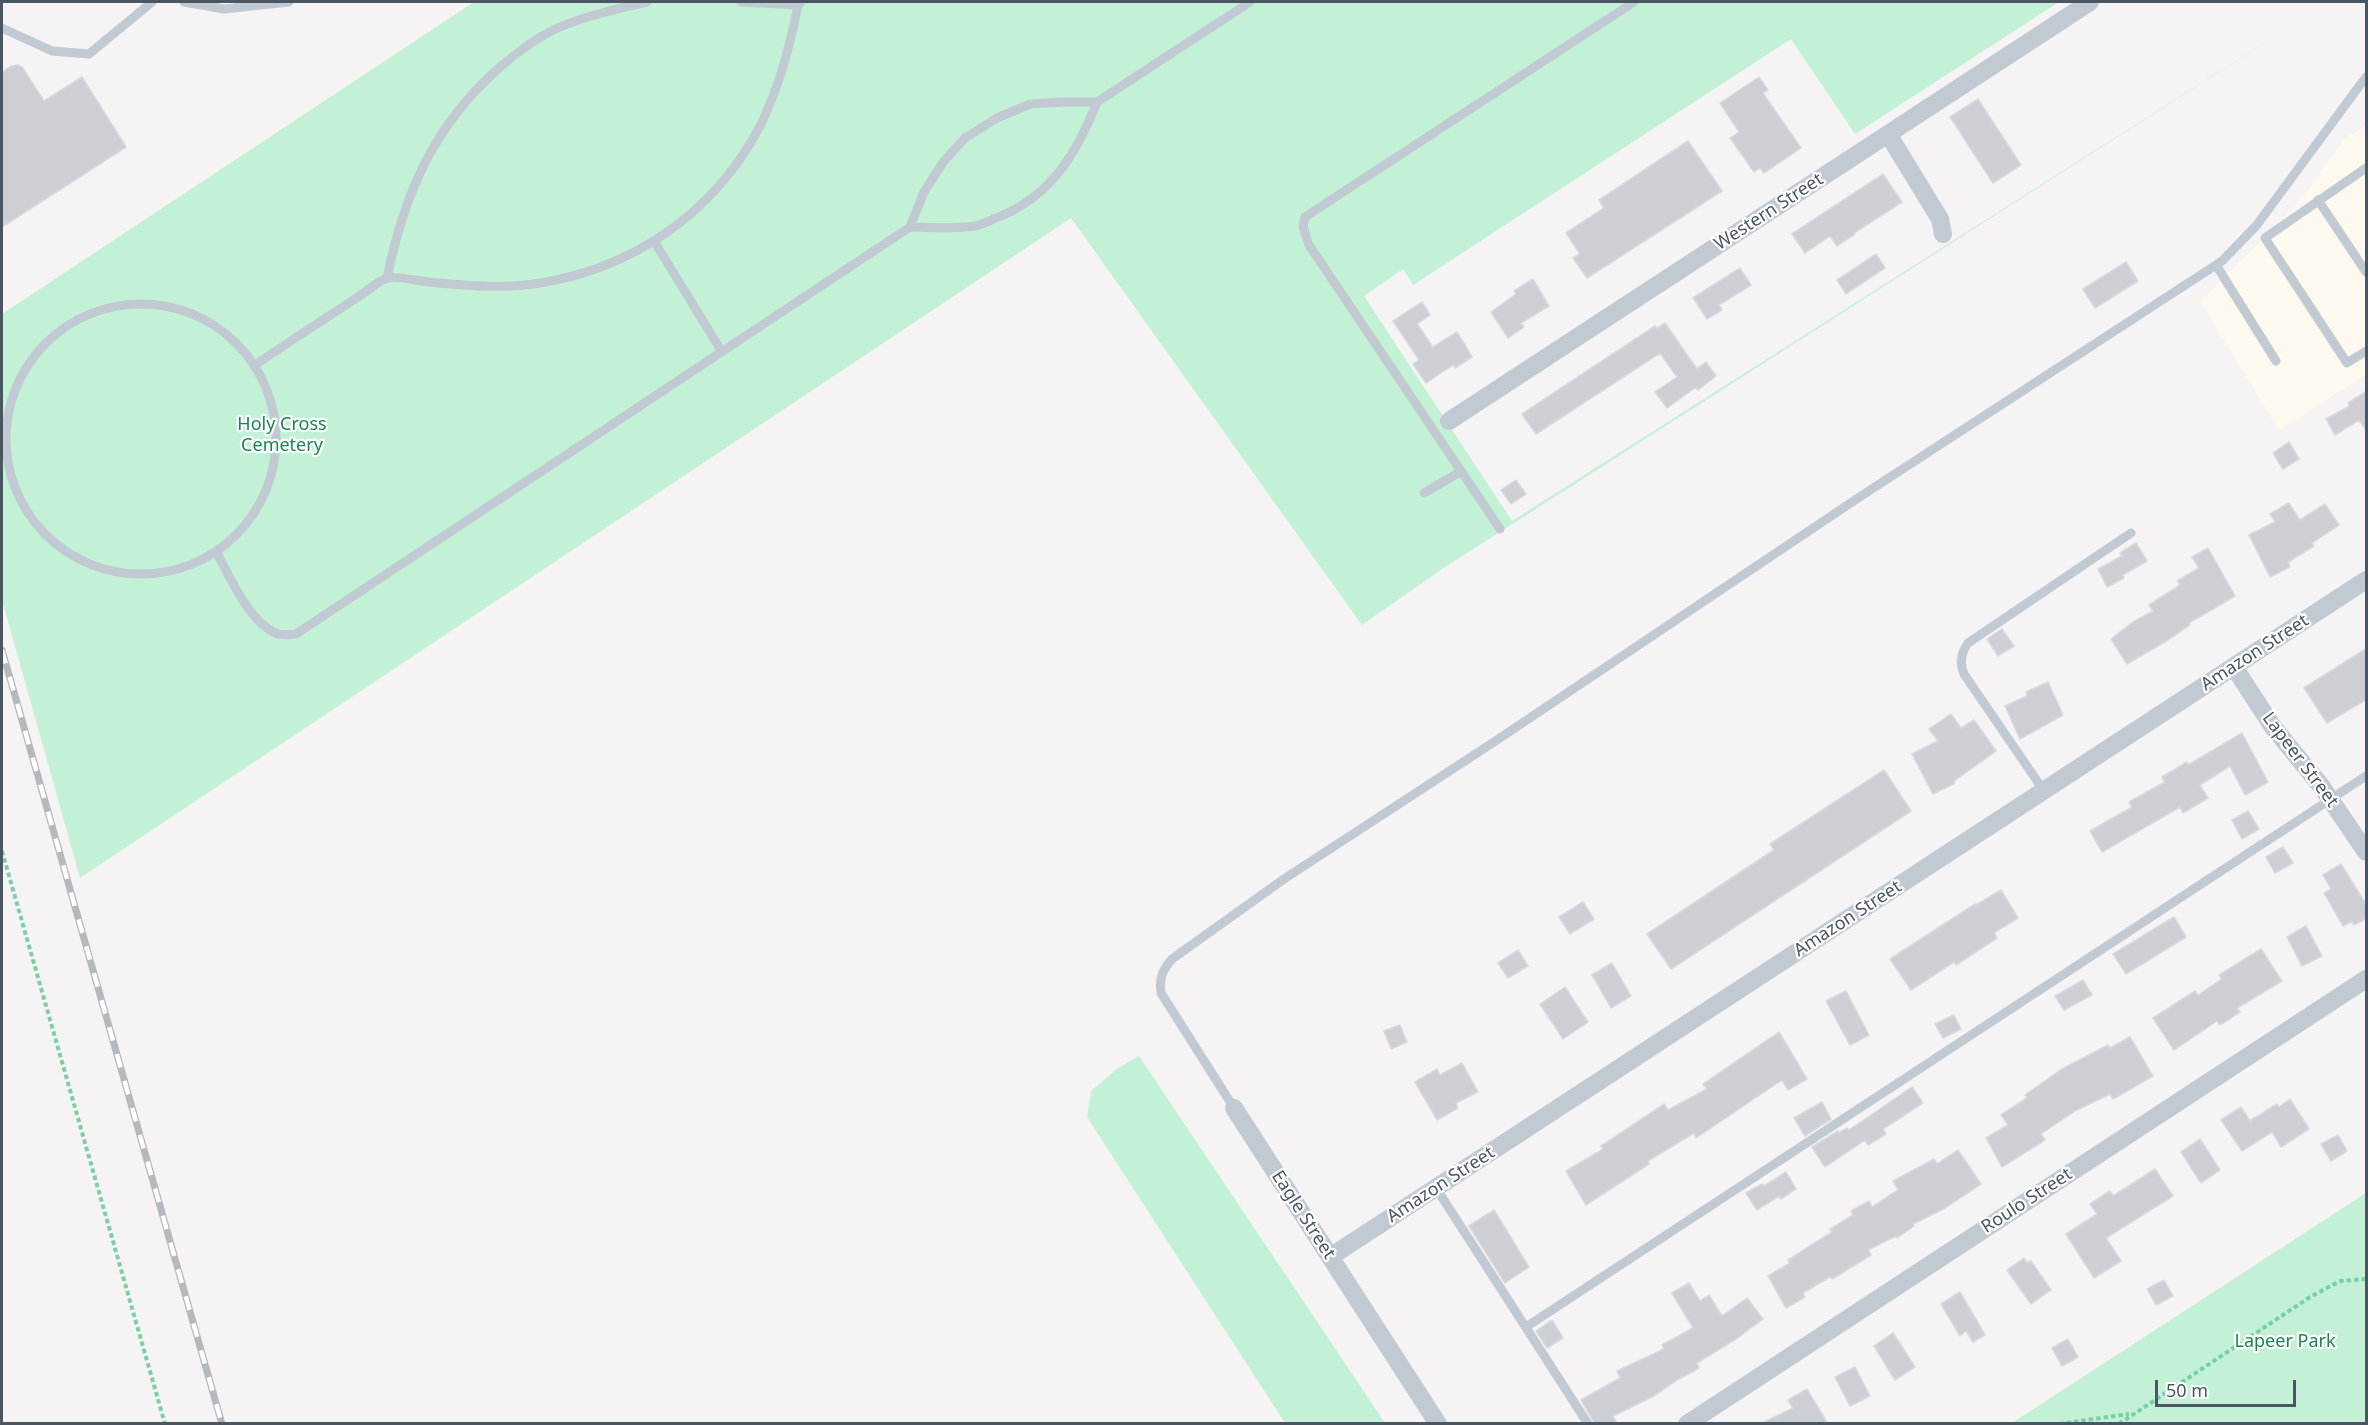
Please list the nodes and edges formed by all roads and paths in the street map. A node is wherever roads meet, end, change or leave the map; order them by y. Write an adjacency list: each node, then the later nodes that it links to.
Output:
1 (152, 2): 11 (lane)
2 (184, 2): 3 (lane)
3 (290, 2)
4 (647, 2): 24 (lane)
5 (741, 2): 9 (lane)
6 (1250, 2): 10 (lane)
7 (1634, 2): 30 (lane)
8 (2090, 2): 14 (street, Western Street)
9 (800, 3): 21 (lane)
10 (1235, 6): 13 (lane)
11 (2, 28)
12 (2367, 77): 17 (lane)
13 (1097, 102): 18 (lane); 18 (lane)
14 (1888, 134): 19 (street); 29 (street, Western Street)
15 (2367, 168): 16 (lane)
16 (2318, 200): 20 (lane); 23 (lane)
17 (2256, 226): 20 (lane); 22 (lane)
18 (910, 227): 26 (lane)
19 (1943, 234)
20 (2265, 238): 25 (lane)
21 (654, 241): 24 (lane); 26 (lane)
22 (2216, 265): 27 (lane); 43 (lane, Eagle Street)
23 (2367, 272)
24 (387, 278): 28 (lane)
25 (2367, 351)
26 (722, 352): 34 (lane)
27 (2276, 362)
28 (255, 365): 34 (lane); 34 (lane)
29 (1449, 421)
30 (1460, 472): 31 (lane); 32 (lane)
31 (1424, 493)
32 (1500, 529)
33 (2131, 533): 38 (lane)
34 (217, 553)
35 (2367, 580): 36 (street, Amazon Street)
36 (2234, 667): 38 (street, Amazon Street); 39 (street, Lapeer Street)
37 (2367, 776): 39 (lane)
38 (2044, 791): 44 (street, Amazon Street)
39 (2331, 800): 41 (street, Lapeer Street); 47 (lane)
40 (2, 851): 49 (path)
41 (2367, 852)
42 (2367, 979): 52 (street, Roulo Street)
43 (1234, 1108): 45 (street, Eagle Street)
44 (1436, 1188): 45 (street, Amazon Street); 47 (lane)
45 (1330, 1257): 50 (street, Eagle Street)
46 (2367, 1279): 48 (path)
47 (1526, 1327): 51 (lane)
48 (2131, 1414): 53 (path); 54 (path)
49 (165, 1424)
50 (1438, 1424)
51 (1588, 1424)
52 (1687, 1424)
53 (2059, 1424)
54 (2119, 1424)

